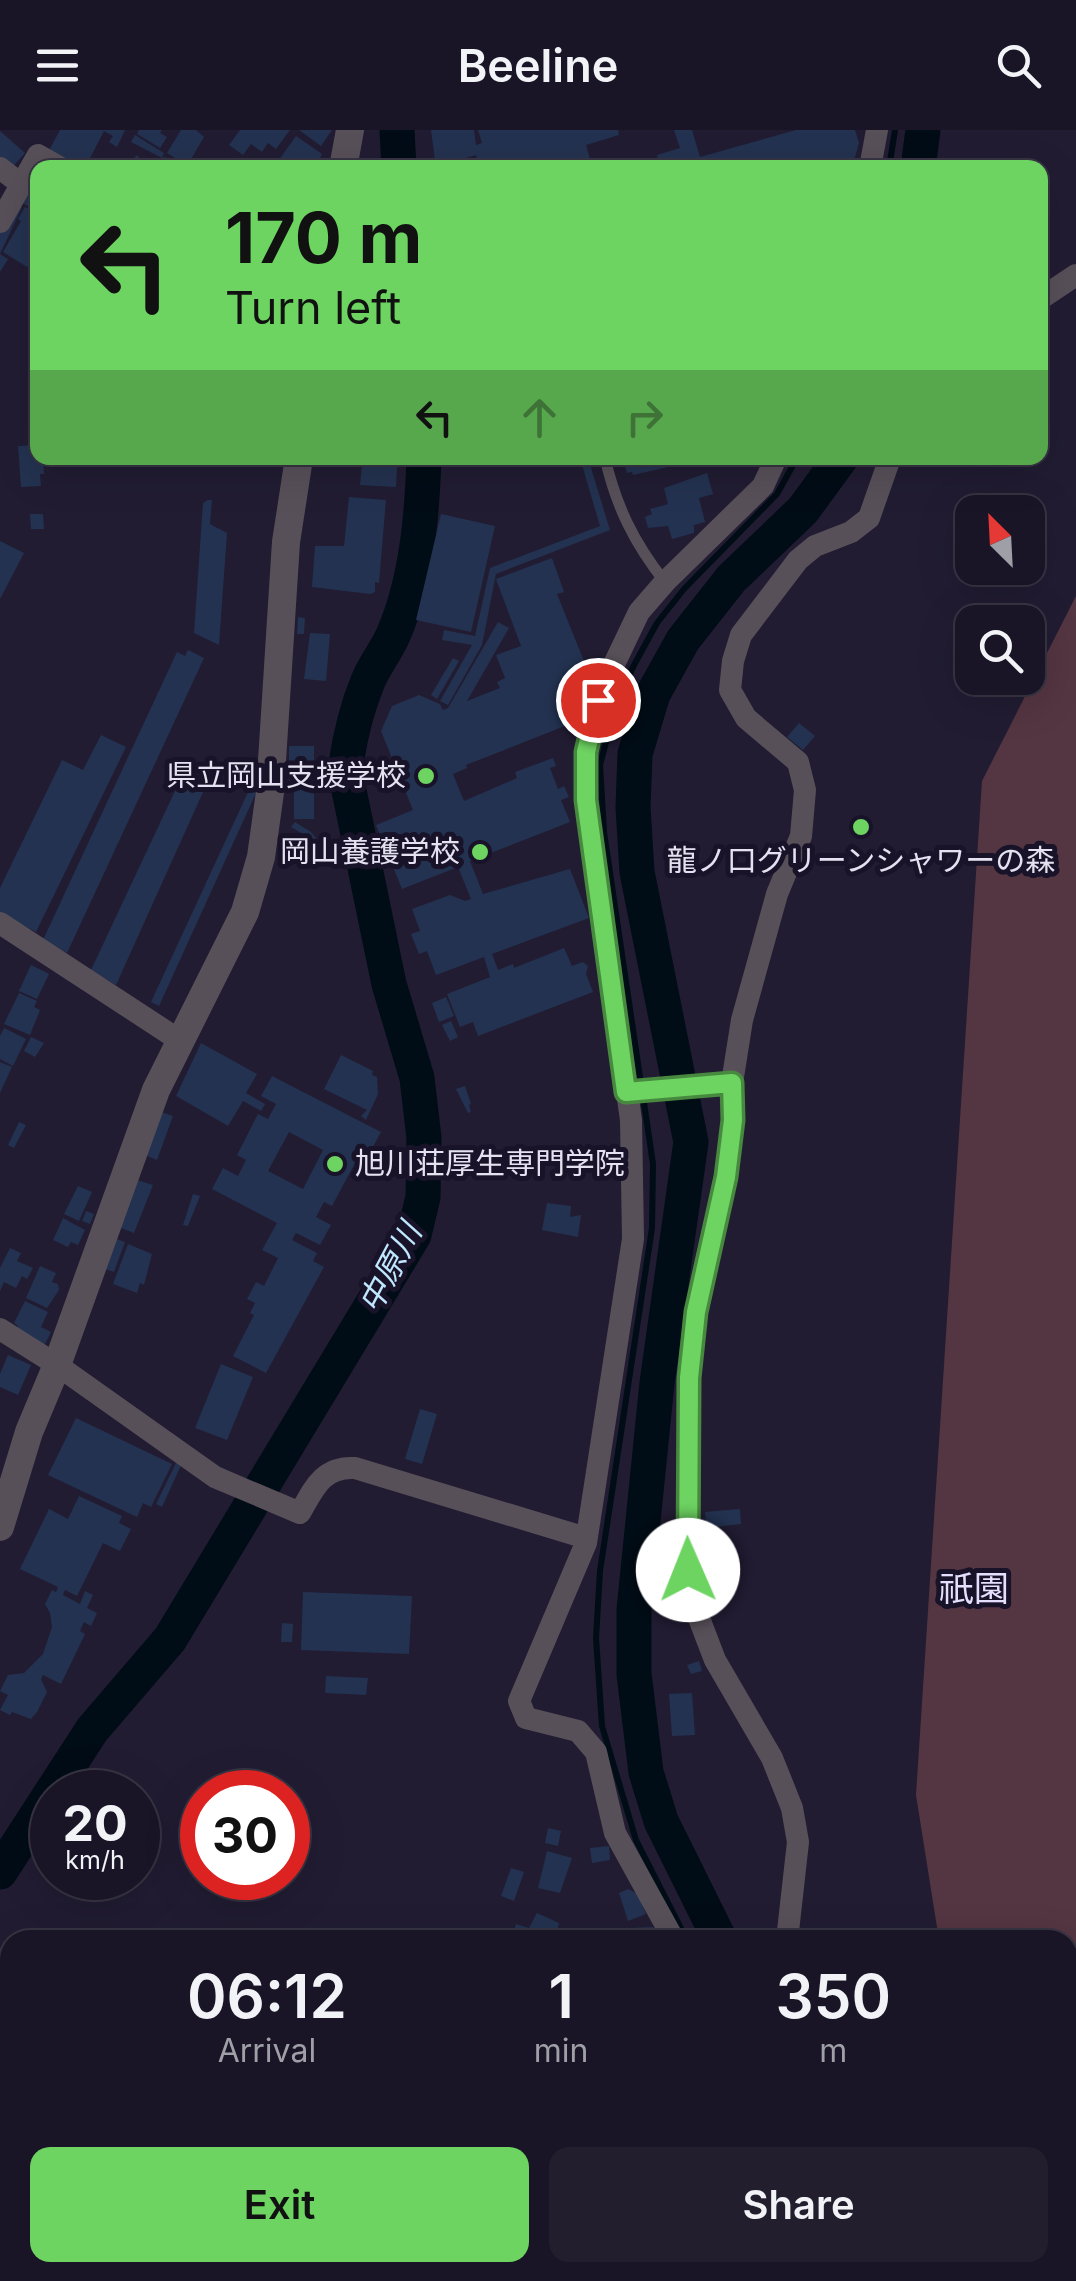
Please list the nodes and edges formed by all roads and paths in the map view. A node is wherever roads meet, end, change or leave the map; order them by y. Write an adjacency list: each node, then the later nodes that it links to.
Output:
1 (350, 130): 3 (street)
2 (877, 130): 4 (street)
3 (344, 160)
4 (871, 160)
5 (0, 168): 7 (street)
6 (30, 170): 7 (street)
7 (22, 185): 8 (street)
8 (0, 222)
9 (1076, 276): 10 (street)
10 (1048, 293)
11 (298, 465): 17 (street)
12 (606, 465): 15 (lane)
13 (773, 465): 15 (street)
14 (887, 465): 18 (street)
15 (665, 582): 19 (street)
16 (0, 923): 17 (street)
17 (179, 1040): 21 (street)
18 (728, 1083): 19 (street); 25 (street)
19 (631, 1091): 23 (street)
20 (0, 1329): 21 (street)
21 (57, 1365): 22 (street); 23 (street)
22 (0, 1527)
23 (586, 1538): 24 (street)
24 (669, 1930)
25 (788, 1930)

